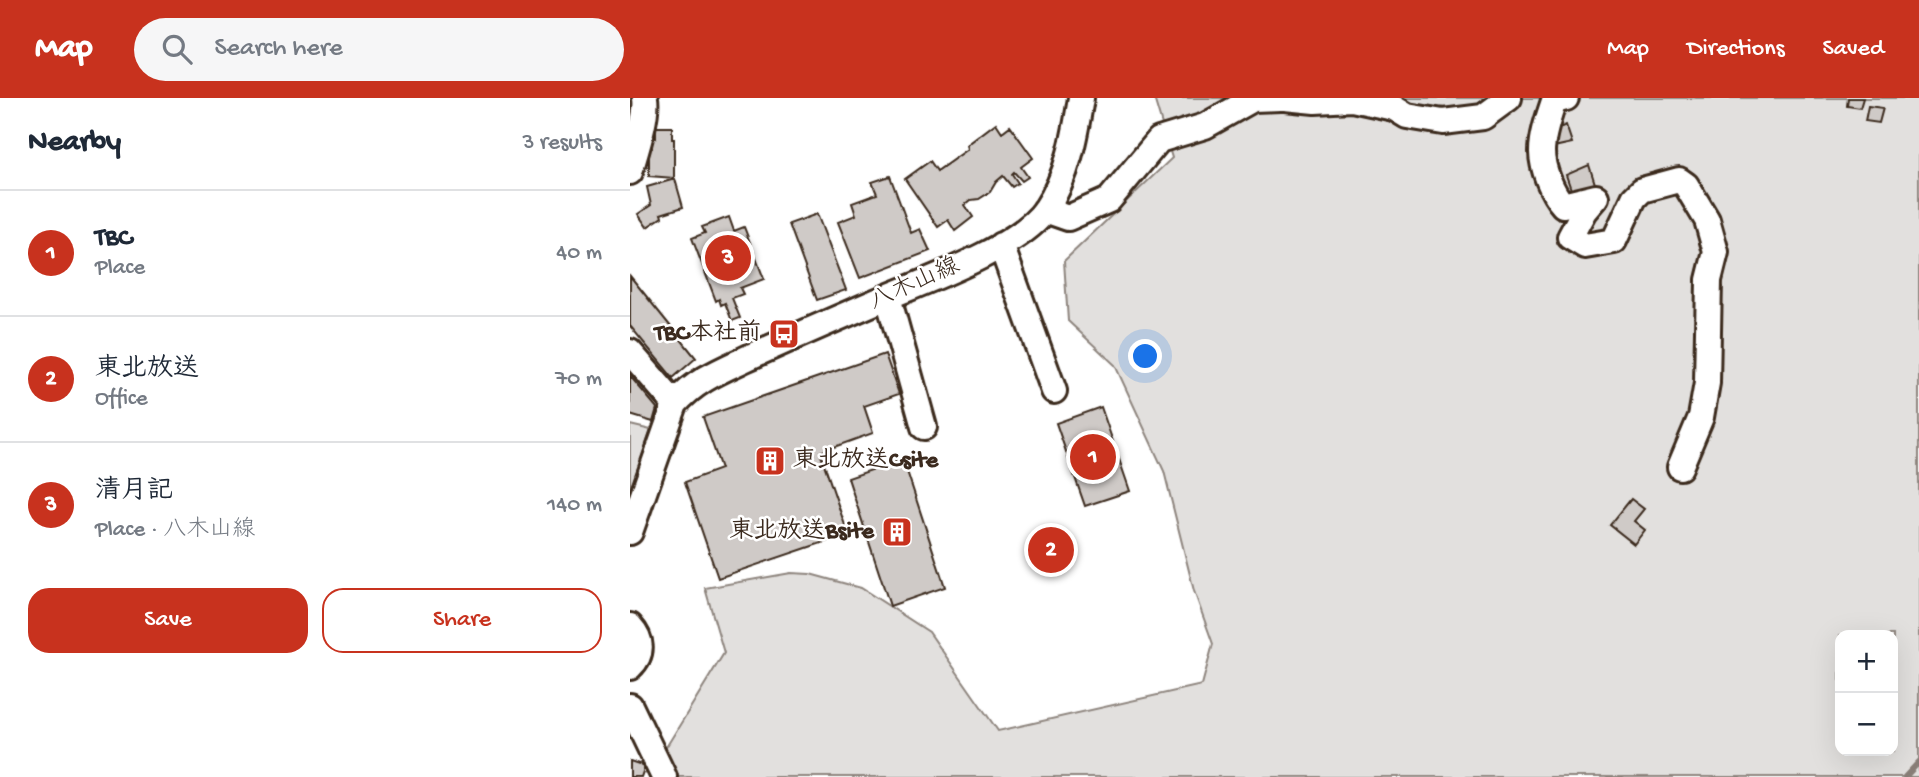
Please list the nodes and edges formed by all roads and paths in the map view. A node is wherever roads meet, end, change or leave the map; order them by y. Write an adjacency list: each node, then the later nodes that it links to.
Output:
1 (645, 98): 6 (street)
2 (1081, 98): 7 (street, 八木山線)
3 (1282, 98): 4 (street); 7 (street)
4 (1509, 98)
5 (1566, 98): 14 (street)
6 (630, 172)
7 (1045, 210): 8 (street, 八木山線)
8 (1000, 245): 9 (street, 八木山線); 11 (street)
9 (888, 297): 12 (street, 八木山線); 13 (street)
10 (630, 352): 12 (street)
11 (1054, 391)
12 (675, 404): 15 (street)
13 (925, 427)
14 (1680, 467)
15 (630, 532)
16 (630, 626): 17 (street)
17 (630, 667)
18 (630, 706): 19 (street)
19 (664, 777)

